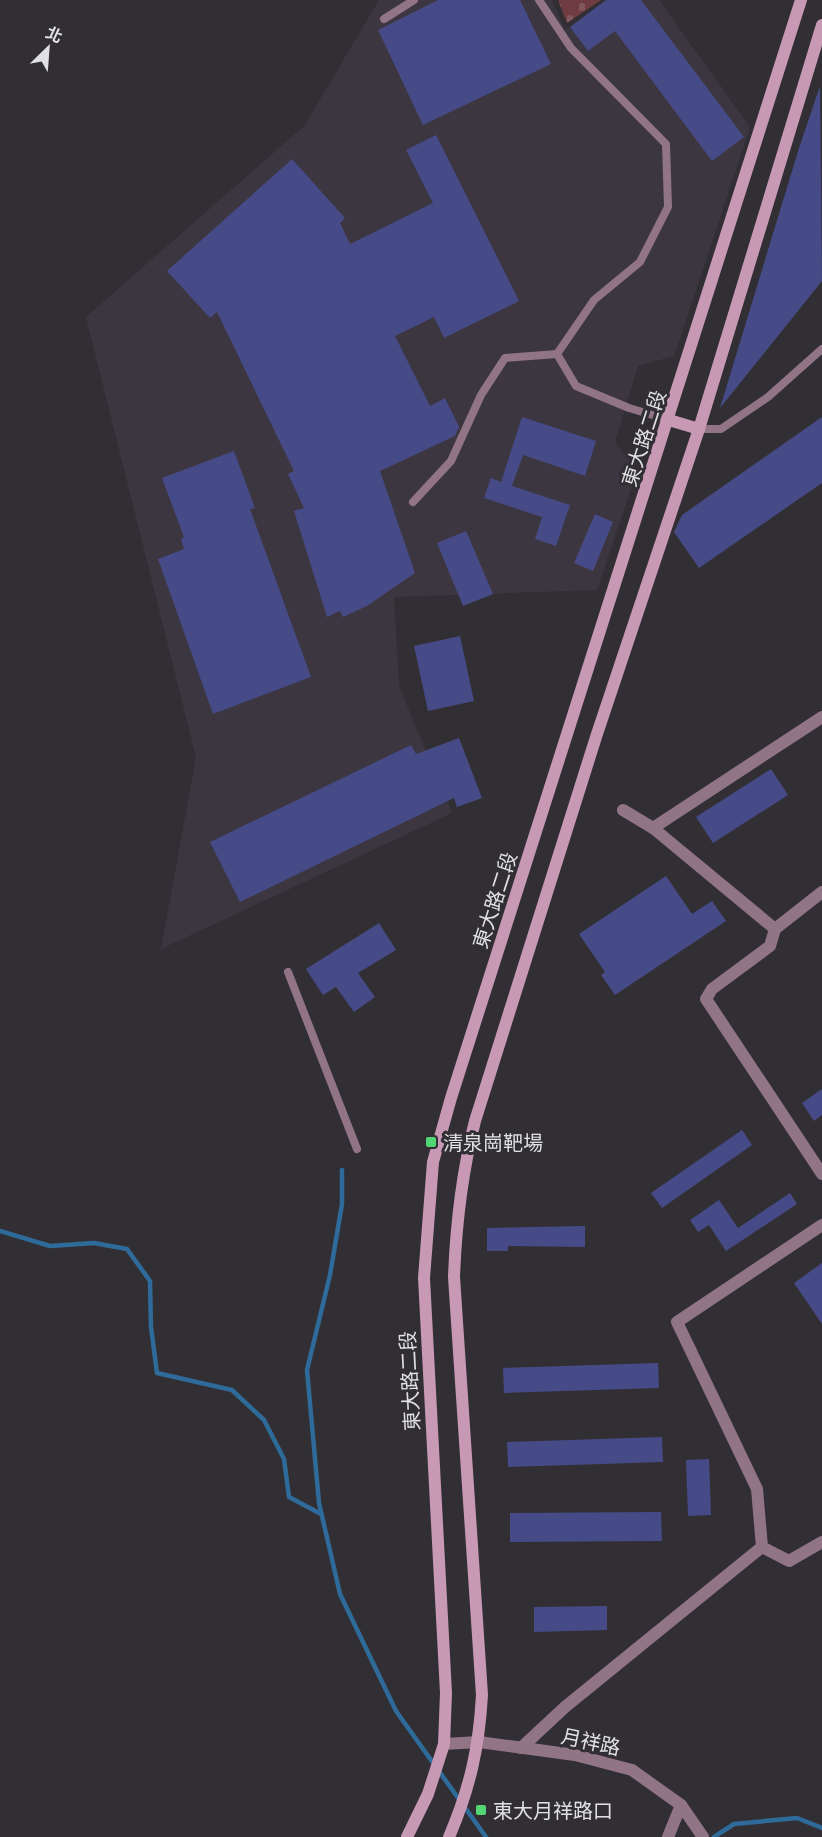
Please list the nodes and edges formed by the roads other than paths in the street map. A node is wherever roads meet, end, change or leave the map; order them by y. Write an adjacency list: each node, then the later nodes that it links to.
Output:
1 (414, 0): 4 (lane)
2 (539, 0): 7 (lane)
3 (801, 0): 8 (street, 東大路二段)
4 (384, 19)
5 (822, 25): 9 (street)
6 (822, 349): 9 (lane)
7 (557, 354): 8 (lane); 10 (lane)
8 (669, 420): 9 (street); 23 (street, 東大路二段)
9 (699, 429): 22 (street)
10 (413, 502)
11 (822, 717): 13 (street)
12 (623, 810): 13 (street)
13 (653, 828): 15 (street)
14 (822, 892): 15 (street)
15 (775, 929): 18 (street)
16 (288, 972): 17 (lane)
17 (357, 1149)
18 (822, 1173)
19 (822, 1225): 21 (street)
20 (822, 1542): 21 (street)
21 (762, 1546): 24 (street)
22 (479, 1742): 23 (street, 月祥路); 24 (street, 月祥路); 27 (street)
23 (444, 1744): 26 (street, 東大路二段)
24 (521, 1748): 25 (street, 月祥路)
25 (681, 1805): 28 (street); 29 (street, 月祥路)
26 (407, 1837)
27 (449, 1837)
28 (668, 1837)
29 (703, 1837)

